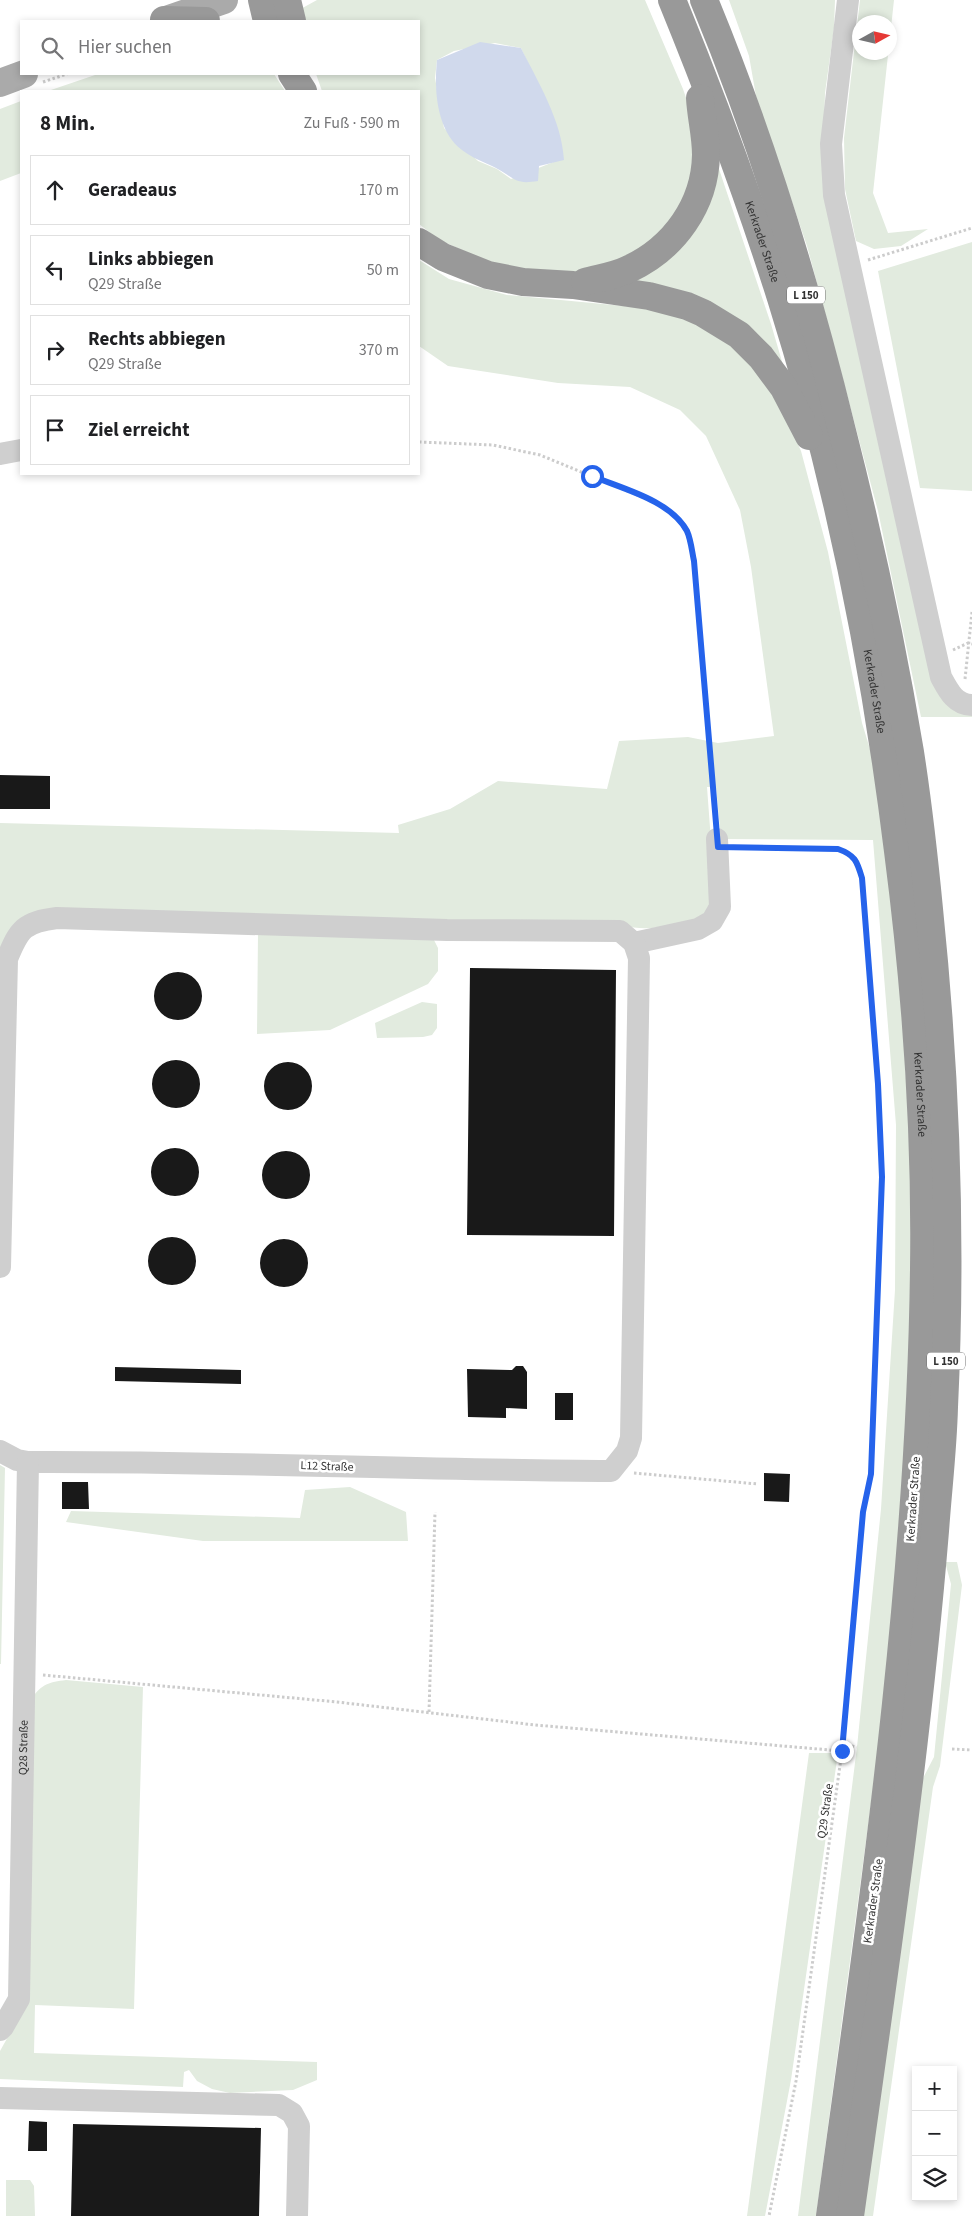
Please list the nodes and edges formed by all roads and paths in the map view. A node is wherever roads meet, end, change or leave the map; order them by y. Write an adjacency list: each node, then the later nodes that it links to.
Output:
1 (224, 0): 7 (main road)
2 (262, 0): 8 (highway)
3 (287, 0): 9 (highway)
4 (672, 0): 10 (highway, Kerkrader Straße / L 150)
5 (704, 0): 47 (highway, Kerkrader Straße / L 150)
6 (848, 0): 19 (street)
7 (166, 20)
8 (267, 20)
9 (292, 20)
10 (696, 59): 20 (highway, L 150); 24 (highway, Kerkrader Straße / L 150)
11 (21, 75): 14 (main road)
12 (293, 75): 15 (highway)
13 (305, 75): 16 (highway)
14 (0, 83)
15 (302, 90)
16 (309, 90)
17 (972, 228): 19 (path)
18 (420, 243): 20 (highway, L 150)
19 (850, 265): 26 (street)
20 (573, 285): 24 (highway, L 150)
21 (420, 442): 27 (path)
22 (20, 450): 23 (street)
23 (0, 454)
24 (830, 472): 46 (highway, Kerkrader Straße / L 150)
25 (972, 612): 26 (path)
26 (966, 704)
27 (718, 843): 28 (street); 37 (path, Q29 Straße)
28 (634, 943): 29 (street); 32 (street)
29 (0, 1267)
30 (0, 1451): 31 (street)
31 (28, 1462): 32 (street, L12 Straße); 35 (street, Q28 Straße)
32 (616, 1465): 33 (path)
33 (758, 1484)
34 (434, 1512): 36 (path)
35 (23, 1673): 36 (path); 42 (street, Q28 Straße)
36 (429, 1712): 41 (path)
37 (842, 1744): 38 (path); 41 (path, Q29 Straße)
38 (857, 1747)
39 (952, 1749): 40 (path)
40 (972, 1750)
41 (842, 1751): 45 (path, Q29 Straße)
42 (0, 2030)
43 (0, 2098): 44 (street)
44 (297, 2216)
45 (768, 2216)
46 (830, 2216)
47 (850, 2216)

